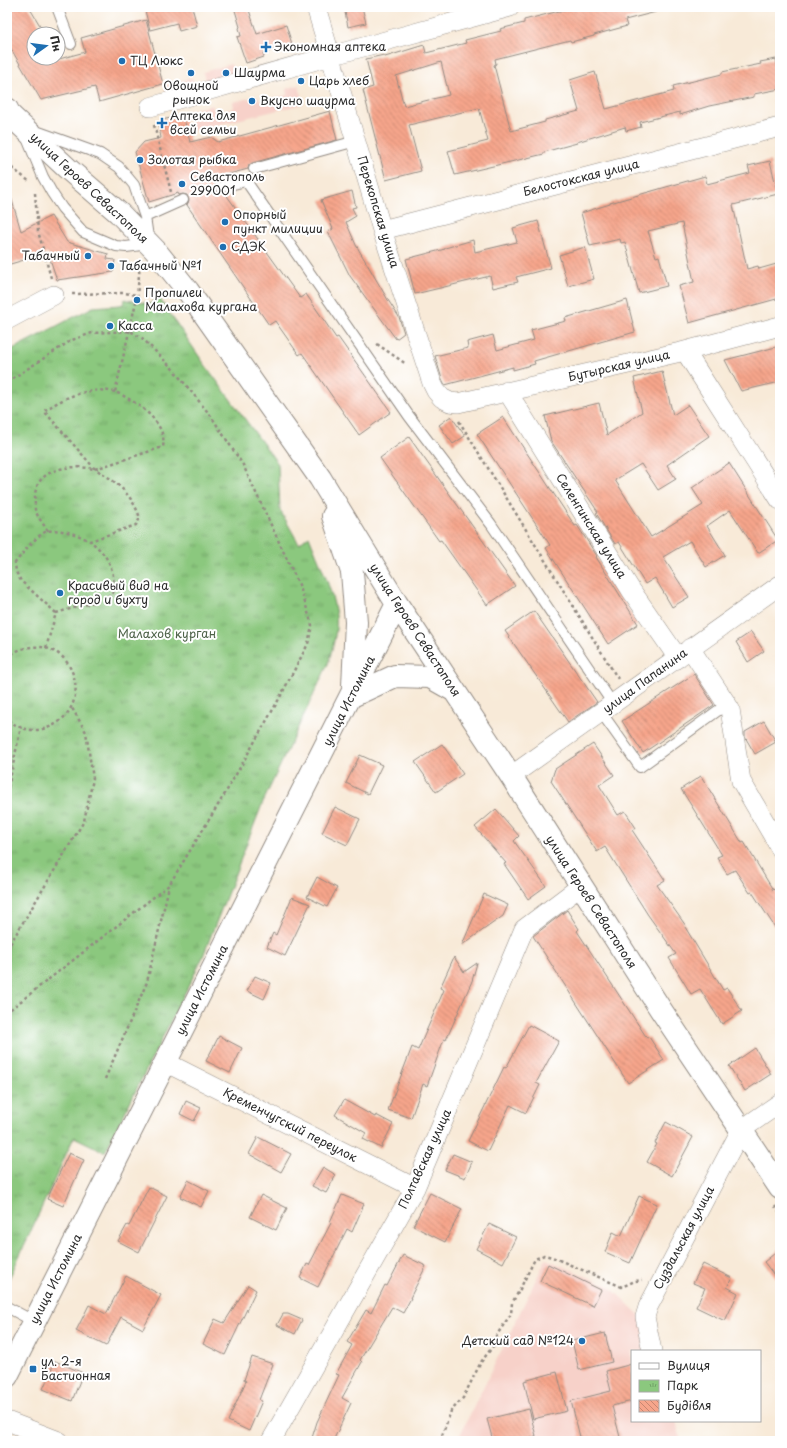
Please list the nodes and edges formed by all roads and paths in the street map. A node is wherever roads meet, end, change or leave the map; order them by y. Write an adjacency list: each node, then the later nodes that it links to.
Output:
1 (57, 7): 4 (lane)
2 (316, 7): 5 (street, Перекопская улица)
3 (510, 7): 5 (street)
4 (71, 44)
5 (331, 56): 6 (street); 10 (street, Перекопская улица)
6 (150, 107): 14 (path)
7 (7, 108): 9 (main road, улица Героев Севастополя)
8 (780, 127): 16 (street, Белостокская улица)
9 (15, 129): 15 (lane); 17 (main road, улица Героев Севастополя); 17 (lane)
10 (356, 141): 11 (lane); 16 (street, Перекопская улица)
11 (254, 169)
12 (34, 185): 18 (path)
13 (221, 187): 41 (lane)
14 (178, 201): 15 (lane)
15 (145, 217): 17 (lane)
16 (382, 230): 27 (street, Перекопская улица)
17 (145, 252): 18 (path); 29 (main road, улица Героев Севастополя)
18 (54, 295): 20 (street)
19 (136, 302): 22 (path)
20 (7, 320)
21 (780, 326): 23 (street, Бутырская улица)
22 (130, 331): 24 (path); 26 (path); 49 (path)
23 (685, 351): 25 (street, Бутырская улица); 30 (street)
24 (7, 382)
25 (507, 391): 27 (street, Бутырская улица); 37 (street, Селенгинская улица)
26 (115, 392): 28 (path); 28 (path)
27 (452, 402): 41 (path)
28 (95, 469): 31 (path); 32 (path)
29 (320, 478): 34 (main road, улица Героев Севастополя); 40 (main road)
30 (780, 500)
31 (48, 531): 32 (path); 35 (path)
32 (90, 541): 35 (path)
33 (780, 585): 37 (street, улица Папанина)
34 (397, 604): 39 (main road, улица Героев Севастополя); 40 (main road, улица Истомина)
35 (56, 613): 36 (path)
36 (46, 648): 38 (path); 43 (path)
37 (684, 653): 41 (street, улица Папанина); 42 (street, Селенгинская улица)
38 (7, 658)
39 (454, 691): 40 (main road); 46 (main road, улица Героев Севастополя)
40 (352, 696): 55 (main road, улица Истомина)
41 (614, 703): 42 (lane); 46 (street, улица Папанина)
42 (727, 704): 48 (street, Селенгинская улица)
43 (72, 708): 45 (path); 51 (path)
44 (7, 719): 45 (path)
45 (21, 727): 47 (path)
46 (511, 776): 50 (main road, улица Героев Севастополя)
47 (7, 793)
48 (780, 848)
49 (169, 885): 53 (path); 56 (path)
50 (581, 886): 58 (main road, улица Героев Севастополя); 59 (street, Полтавская улица)
51 (7, 949)
52 (7, 1004): 53 (path)
53 (10, 1009): 54 (path)
54 (7, 1012)
55 (166, 1062): 59 (street, Кременчугский переулок); 63 (main road, улица Истомина)
56 (105, 1079)
57 (780, 1103): 58 (street)
58 (741, 1130): 60 (main road, улица Героев Севастополя); 61 (street, Суздальская улица)
59 (415, 1188): 68 (street, Полтавская улица)
60 (780, 1188)
61 (664, 1277): 64 (street, Суздальская улица); 69 (path)
62 (7, 1307): 63 (lane)
63 (35, 1322): 65 (main road, улица Истомина)
64 (652, 1350)
65 (7, 1376)
66 (7, 1421): 67 (street)
67 (59, 1441)
68 (271, 1441)
69 (440, 1441)

